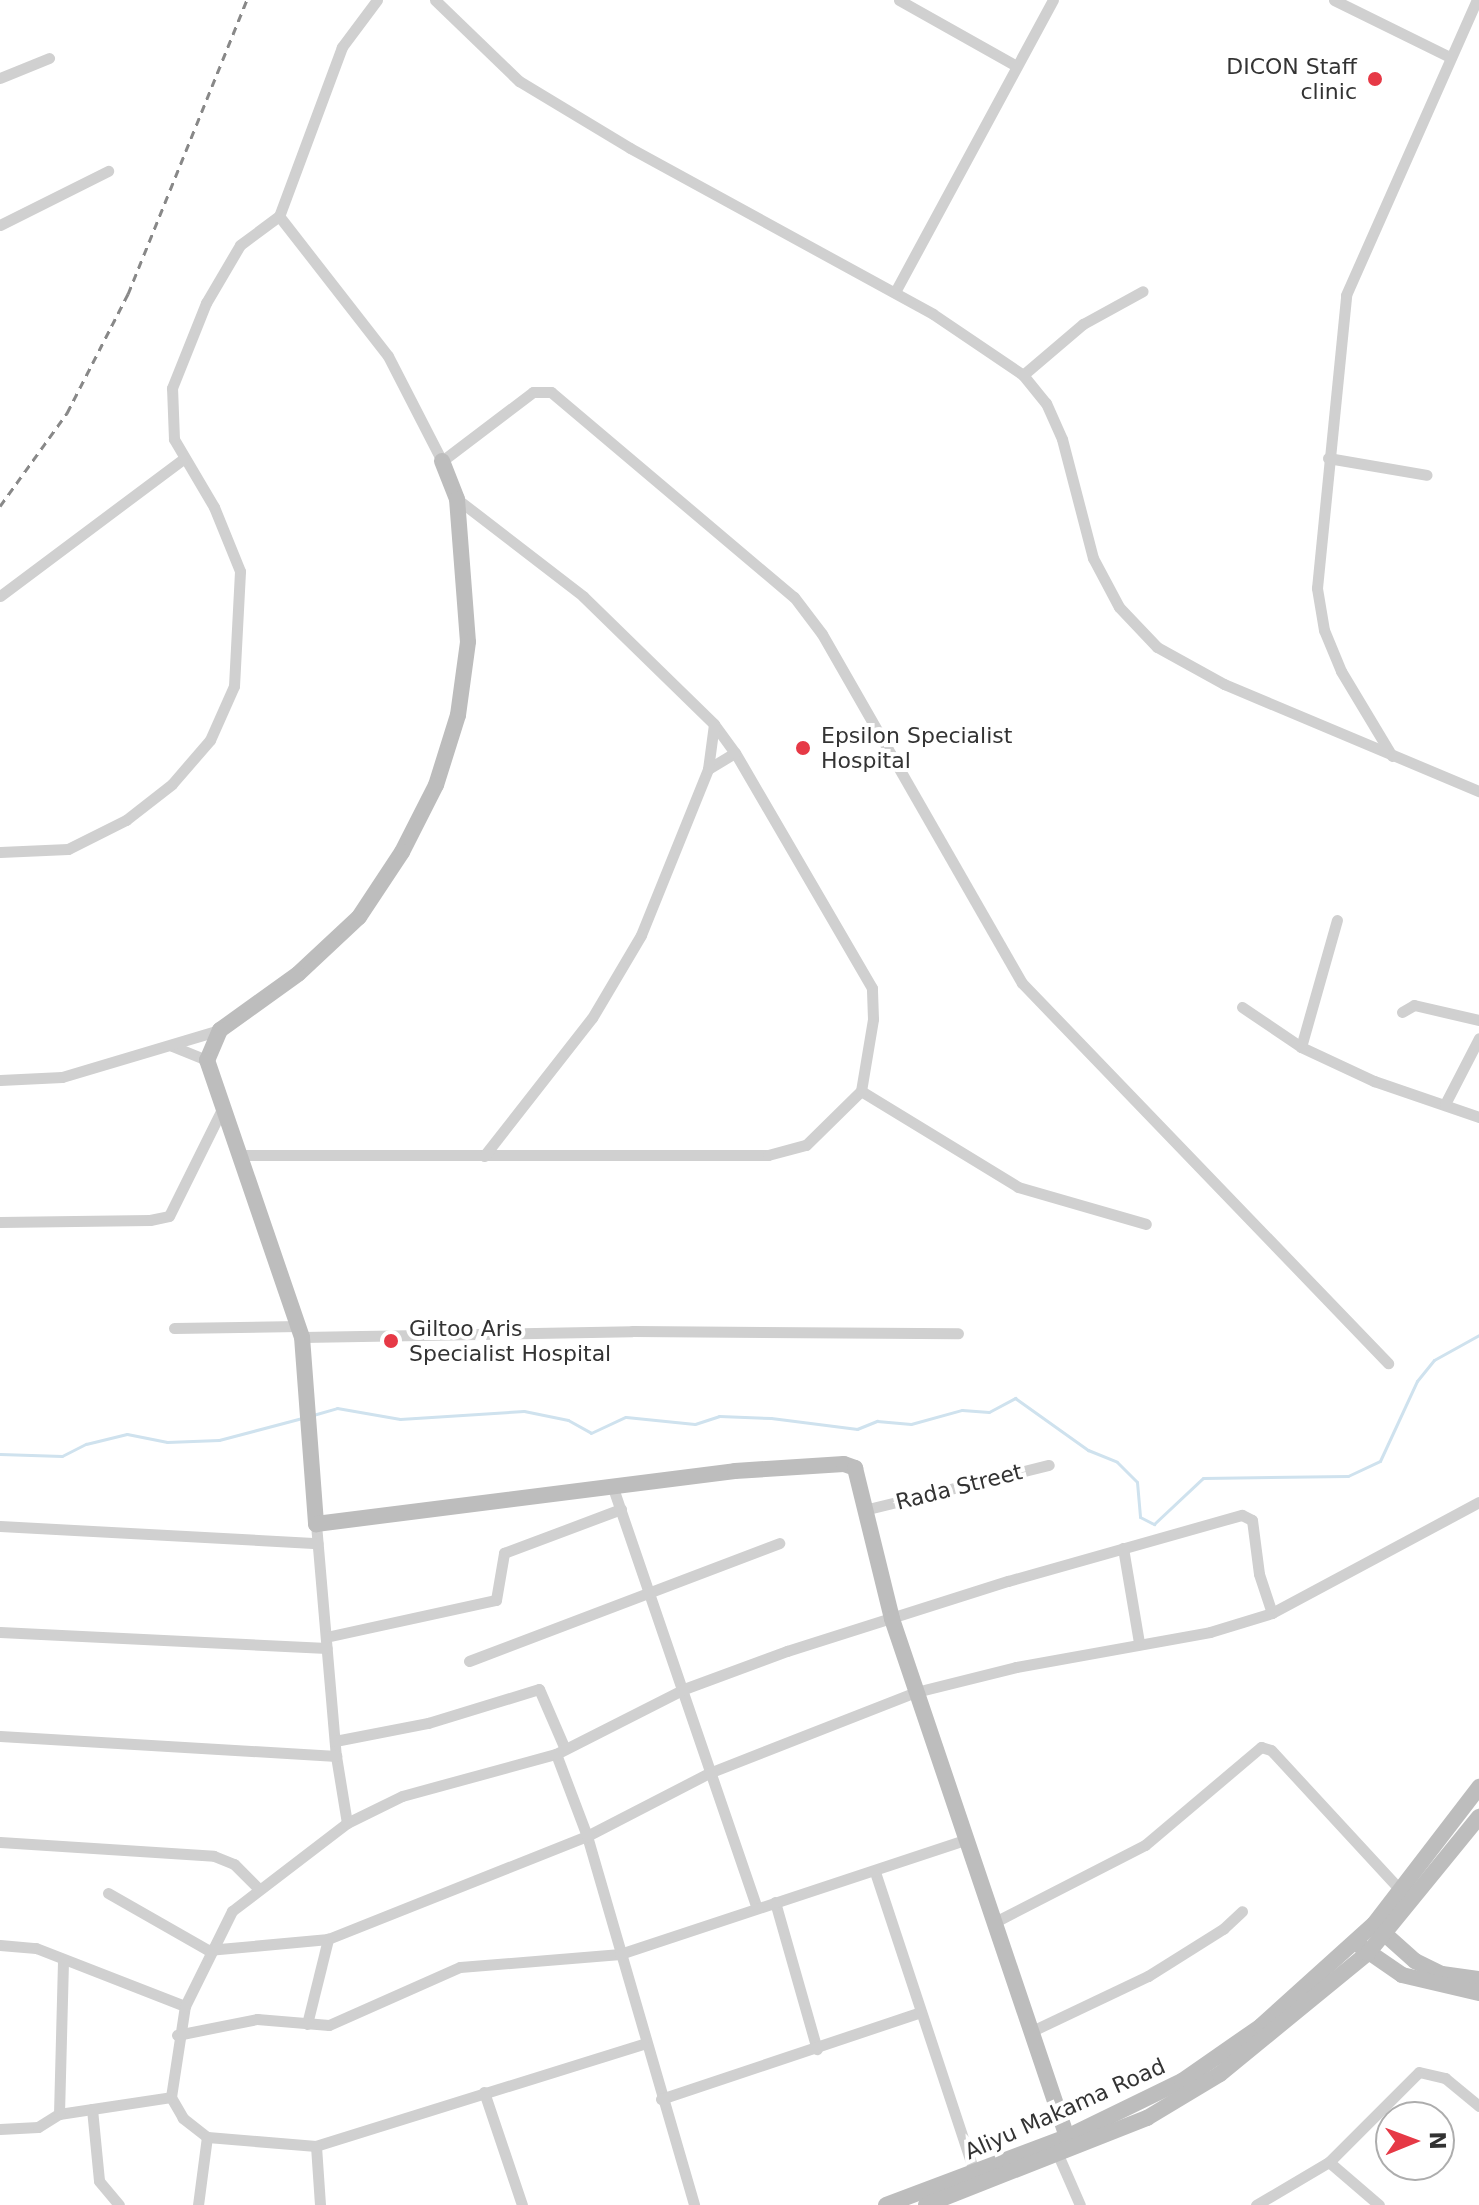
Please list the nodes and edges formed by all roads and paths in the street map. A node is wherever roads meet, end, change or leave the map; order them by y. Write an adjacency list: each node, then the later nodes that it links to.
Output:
1 (377, 0): 13 (street)
2 (435, 0): 16 (street)
3 (899, 0): 10 (street)
4 (1053, 0): 10 (street)
5 (1334, 0): 8 (street)
6 (1477, 0): 7 (street)
7 (1473, 24): 8 (street)
8 (1448, 56): 18 (street)
9 (49, 58): 11 (street)
10 (1015, 65): 16 (street)
11 (0, 78)
12 (108, 171): 14 (street)
13 (279, 216): 19 (street); 20 (street)
14 (0, 225)
15 (1143, 291): 17 (street)
16 (895, 292): 17 (street)
17 (1023, 375): 26 (street)
18 (1328, 458): 21 (street); 26 (street)
19 (183, 459): 23 (street); 29 (street)
20 (442, 461): 22 (street); 53 (street)
21 (1427, 475)
22 (457, 499): 24 (street); 34 (street)
23 (0, 596)
24 (714, 724): 25 (street); 27 (street)
25 (735, 753): 27 (street); 40 (street)
26 (1393, 756): 28 (street)
27 (708, 769): 47 (street)
28 (1479, 791)
29 (0, 852)
30 (1337, 920): 37 (street)
31 (1242, 1007): 37 (street)
32 (1402, 1012): 33 (street)
33 (1479, 1020)
34 (220, 1030): 36 (street); 38 (street)
35 (1479, 1038): 41 (street)
36 (172, 1046): 38 (street); 39 (street)
37 (1301, 1047): 41 (street)
38 (207, 1060): 42 (street)
39 (0, 1080)
40 (861, 1091): 47 (street); 49 (street)
41 (1445, 1104): 43 (street)
42 (222, 1109): 44 (street); 45 (street)
43 (1479, 1117)
44 (232, 1133): 45 (street); 46 (street)
45 (205, 1146): 48 (street)
46 (241, 1155): 47 (street); 51 (street)
47 (484, 1156)
48 (0, 1222)
49 (1146, 1224)
50 (174, 1328): 51 (street)
51 (301, 1331): 52 (street); 59 (street)
52 (958, 1333)
53 (1388, 1363)
54 (1049, 1465): 58 (street, Rada Street)
55 (612, 1485): 57 (street); 58 (street); 59 (street)
56 (1479, 1502): 65 (street)
57 (621, 1509): 64 (street); 68 (street)
58 (868, 1509): 66 (street)
59 (316, 1524): 61 (street)
60 (0, 1526): 61 (street)
61 (318, 1543): 68 (street)
62 (779, 1543): 64 (street)
63 (1123, 1548): 65 (street); 66 (street); 69 (street)
64 (648, 1589): 70 (street); 71 (street)
65 (1272, 1613): 69 (street)
66 (892, 1619): 71 (street); 72 (street)
67 (0, 1632): 68 (street)
68 (326, 1643): 74 (street)
69 (1139, 1643): 72 (street)
70 (469, 1661)
71 (684, 1689): 75 (street); 77 (street)
72 (916, 1692): 77 (street); 82 (street)
73 (0, 1736): 76 (street)
74 (335, 1741): 75 (street); 76 (street)
75 (560, 1752): 80 (street); 81 (street)
76 (336, 1756): 80 (street)
77 (709, 1773): 81 (street); 89 (street)
78 (1479, 1787): 86 (street, Aliyu Makama Road)
79 (1479, 1817): 92 (street, Aliyu Makama Road)
80 (347, 1823): 85 (street)
81 (587, 1836): 93 (street); 97 (street)
82 (965, 1840): 84 (street); 91 (street)
83 (0, 1842): 85 (street)
84 (875, 1872): 88 (street); 102 (street)
85 (258, 1888): 96 (street)
86 (1402, 1892): 91 (street); 92 (street, Aliyu Makama Road)
87 (108, 1893): 96 (street)
88 (775, 1902): 89 (street); 107 (street)
89 (757, 1908): 97 (street)
90 (1242, 1911): 104 (street)
91 (993, 1923): 104 (street)
92 (1379, 1929): 95 (street, Aliyu Makama Road); 99 (street)
93 (328, 1939): 96 (street); 103 (street)
94 (0, 1945): 98 (street)
95 (1362, 1948): 100 (street); 116 (street, Aliyu Makama Road); 118 (street, Aliyu Makama Road)
96 (208, 1950): 101 (street)
97 (620, 1954): 103 (street); 106 (street)
98 (63, 1960): 101 (street); 113 (street)
99 (1479, 1979)
100 (1479, 1993)
101 (185, 2006): 105 (street)
102 (921, 2012): 107 (street); 120 (street)
103 (307, 2024): 105 (street)
104 (1030, 2032): 116 (street)
105 (177, 2035): 109 (street)
106 (643, 2044): 108 (street); 110 (street)
107 (817, 2049): 110 (street)
108 (484, 2092): 117 (street); 124 (street)
109 (171, 2097): 112 (street); 115 (street)
110 (661, 2099): 125 (street)
111 (1479, 2106): 119 (street)
112 (92, 2109): 113 (street); 121 (street)
113 (59, 2114): 114 (street)
114 (0, 2129)
115 (207, 2137): 117 (street); 122 (street)
116 (1067, 2137): 120 (street, Aliyu Makama Road)
117 (316, 2146): 123 (street)
118 (1059, 2157): 127 (street, Aliyu Makama Road); 128 (street)
119 (1329, 2162): 129 (street); 130 (street)
120 (975, 2175): 126 (street, Aliyu Makama Road)
121 (119, 2205)
122 (198, 2205)
123 (320, 2205)
124 (522, 2205)
125 (694, 2205)
126 (886, 2205)
127 (926, 2205)
128 (1080, 2205)
129 (1256, 2205)
130 (1379, 2205)

